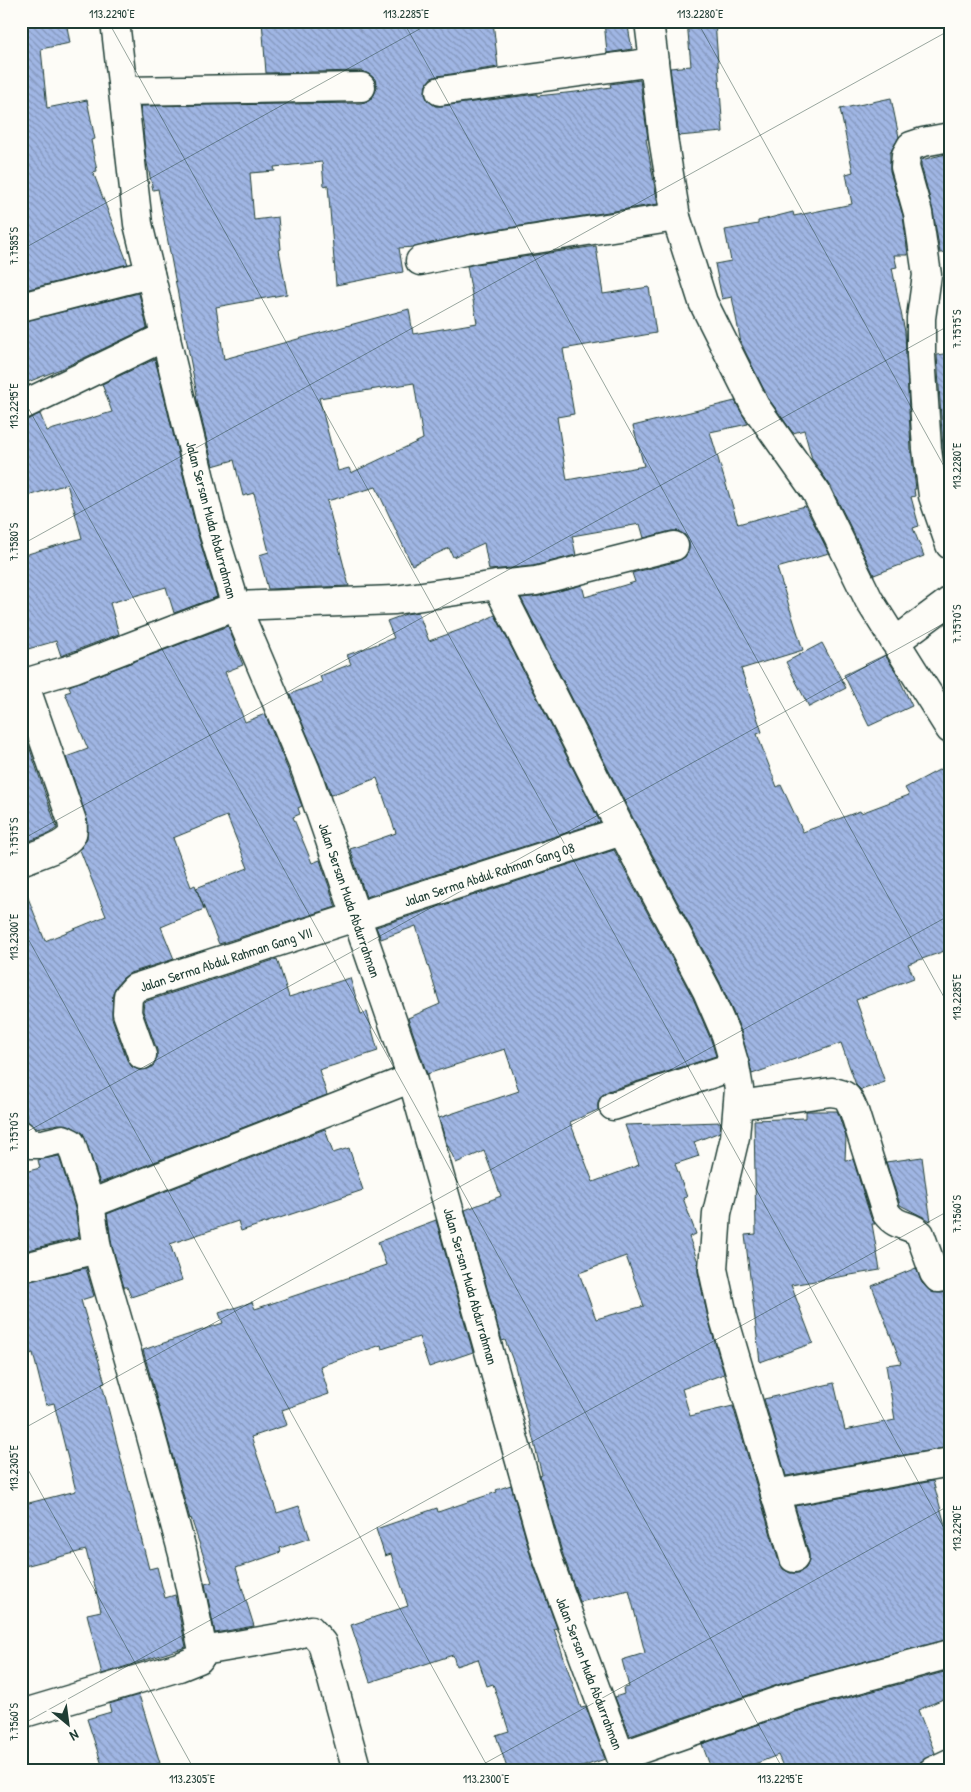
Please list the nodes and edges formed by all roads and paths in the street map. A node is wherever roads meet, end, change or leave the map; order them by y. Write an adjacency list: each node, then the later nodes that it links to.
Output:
1 (116, 21): 5 (street, Jalan Sersan Muda Abdurrahman)
2 (649, 21): 3 (street)
3 (654, 62): 6 (street); 8 (street)
4 (361, 87): 5 (street)
5 (124, 91): 10 (street, Jalan Sersan Muda Abdurrahman)
6 (440, 91)
7 (950, 137): 14 (street)
8 (676, 217): 9 (street); 19 (street)
9 (420, 261)
10 (150, 274): 11 (street); 12 (street, Jalan Sersan Muda Abdurrahman)
11 (21, 307)
12 (166, 336): 13 (street); 18 (street, Jalan Sersan Muda Abdurrahman)
13 (21, 406)
14 (950, 545)
15 (674, 546): 16 (street)
16 (497, 585): 18 (street); 22 (street)
17 (950, 602): 19 (street)
18 (236, 606): 20 (street); 24 (street, Jalan Sersan Muda Abdurrahman)
19 (903, 636): 21 (street)
20 (23, 684): 23 (street)
21 (950, 729)
22 (622, 831): 24 (street, Jalan Serma Abdul Rahman Gang 08); 26 (street)
23 (21, 861)
24 (356, 916): 25 (street, Jalan Serma Abdul Rahman Gang VII); 27 (street, Jalan Sersan Muda Abdurrahman)
25 (142, 1054)
26 (735, 1066): 28 (street); 29 (street)
27 (412, 1078): 31 (street); 41 (street, Jalan Sersan Muda Abdurrahman)
28 (738, 1105): 34 (street); 36 (street)
29 (613, 1106)
30 (21, 1136): 31 (street)
31 (90, 1204): 32 (street)
32 (97, 1249): 33 (street); 38 (street)
33 (21, 1268)
34 (950, 1276)
35 (950, 1462): 36 (street)
36 (775, 1494): 37 (street)
37 (794, 1558)
38 (203, 1651): 40 (street); 43 (street)
39 (950, 1654): 41 (street)
40 (23, 1706)
41 (624, 1763)
42 (950, 1763): 44 (street)
43 (357, 1771)
44 (933, 1771)

